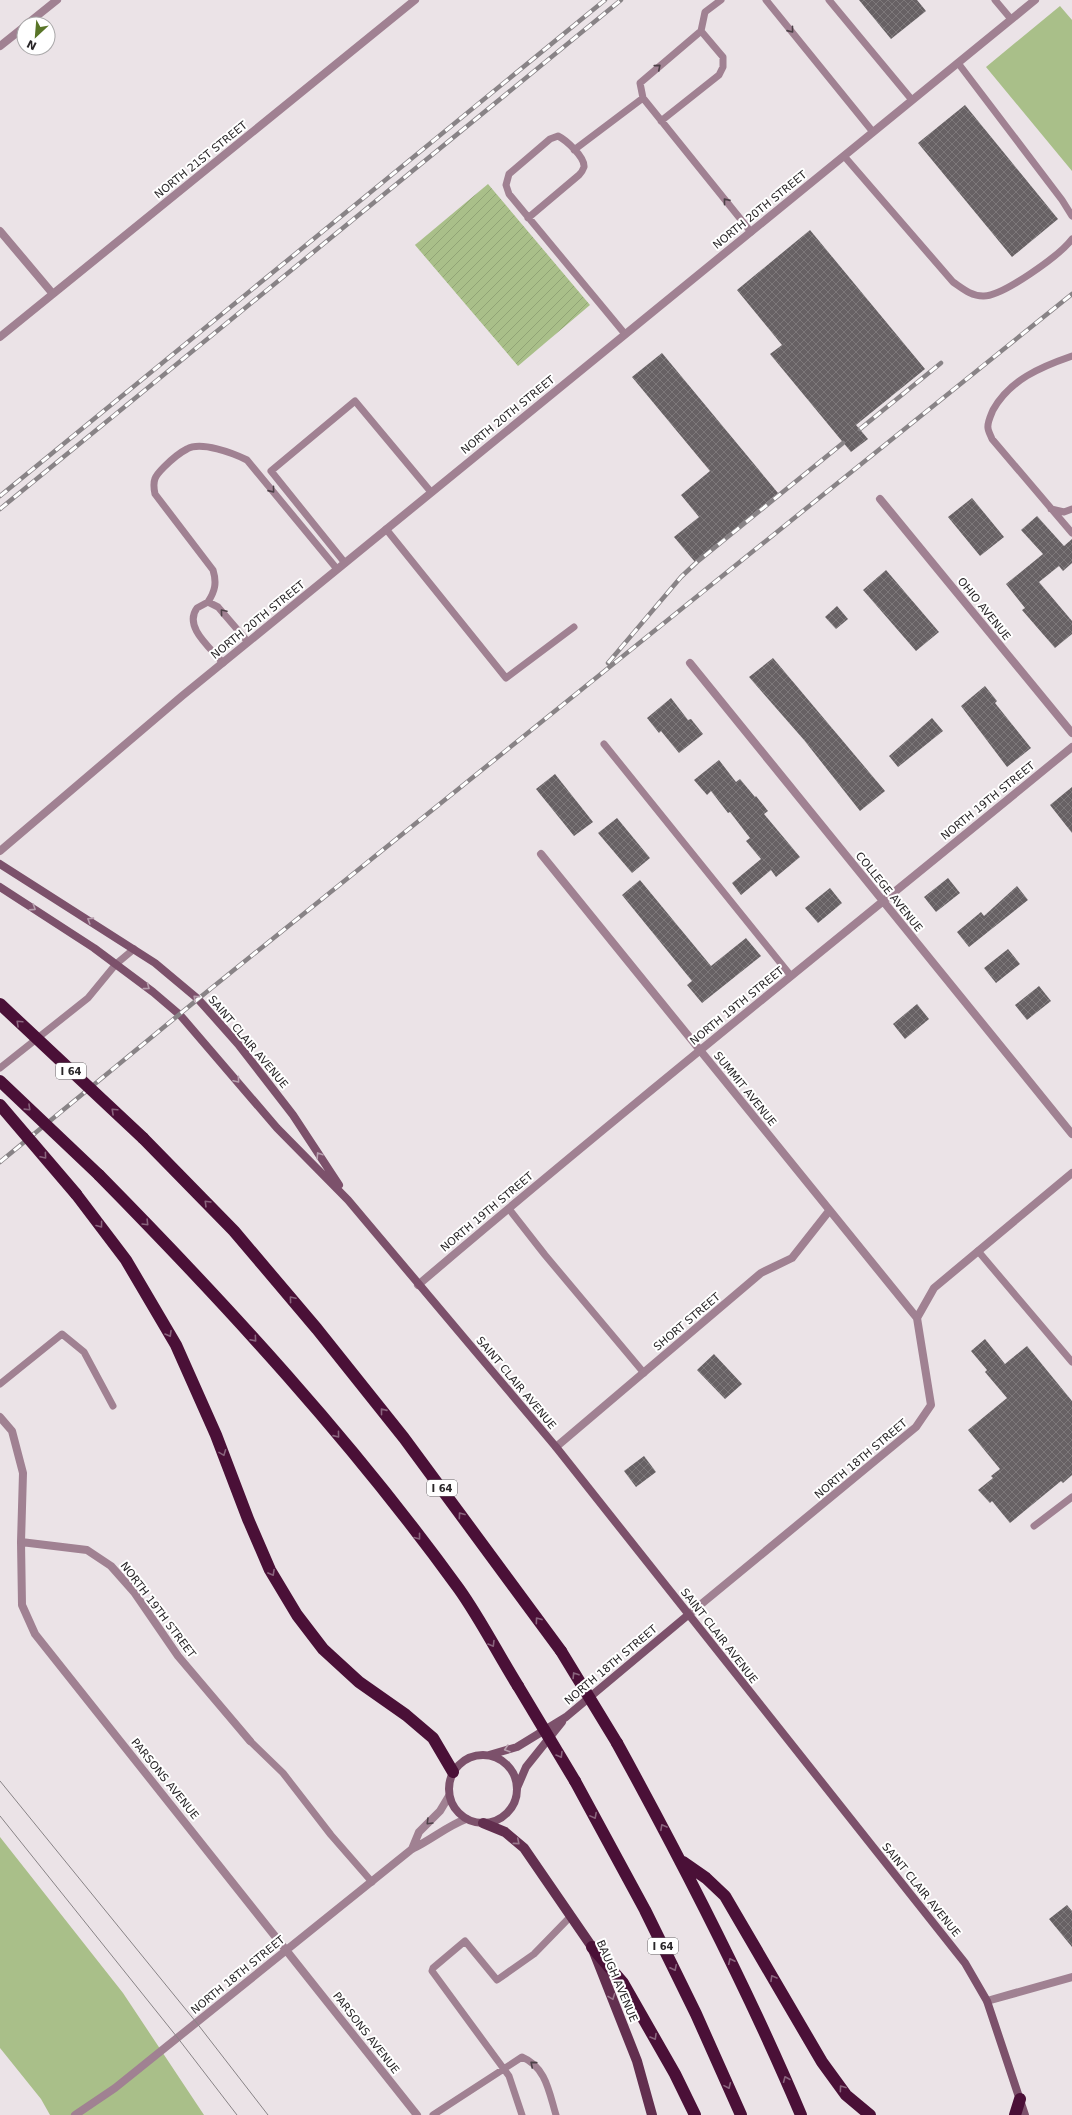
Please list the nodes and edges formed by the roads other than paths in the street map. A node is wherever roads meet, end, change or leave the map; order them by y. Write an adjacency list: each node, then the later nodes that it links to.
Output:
1 (57, 0): 8 (street)
2 (415, 0): 25 (street, NORTH 21ST STREET)
3 (721, 0): 10 (lane)
4 (766, 0): 17 (lane, one-way to 17)
5 (829, 0): 15 (lane)
6 (995, 0): 9 (lane)
7 (1034, 0): 9 (street, NORTH 20TH STREET)
8 (37, 16)
9 (1011, 19): 13 (street, NORTH 20TH STREET)
10 (701, 31): 14 (lane, one-way to 10); 16 (lane)
11 (16, 33): 12 (street)
12 (0, 46)
13 (958, 63): 15 (street, NORTH 20TH STREET); 20 (lane)
14 (643, 98): 16 (lane); 18 (lane)
15 (912, 100): 17 (street, NORTH 20TH STREET)
16 (661, 121): 23 (lane, one-way to 16)
17 (873, 132): 19 (street, NORTH 20TH STREET)
18 (574, 150): 21 (lane); 21 (lane)
19 (844, 156): 23 (street, NORTH 20TH STREET); 24 (lane)
20 (1072, 216)
21 (528, 218): 26 (lane)
22 (0, 231): 25 (street)
23 (751, 232): 26 (street, NORTH 20TH STREET)
24 (1072, 239)
25 (53, 294): 27 (street, NORTH 21ST STREET)
26 (625, 334): 29 (street, NORTH 20TH STREET)
27 (0, 337)
28 (1072, 356): 31 (lane)
29 (431, 492): 33 (street, NORTH 20TH STREET); 35 (lane)
30 (880, 499): 42 (street, OHIO AVENUE)
31 (1051, 509): 32 (lane); 34 (lane)
32 (1072, 509)
33 (386, 529): 35 (street, NORTH 20TH STREET); 38 (lane)
34 (1072, 533)
35 (345, 563): 36 (street, NORTH 20TH STREET)
36 (337, 569): 37 (lane, one-way to 36); 39 (street, NORTH 20TH STREET)
37 (208, 602): 39 (lane, one-way to 37); 40 (lane)
38 (574, 627)
39 (248, 642): 40 (street, NORTH 20TH STREET)
40 (223, 663): 45 (street, NORTH 20TH STREET)
41 (690, 663): 49 (street, COLLEGE AVENUE)
42 (1072, 733)
43 (604, 744): 52 (lane)
44 (1072, 747): 49 (street, NORTH 19TH STREET)
45 (0, 851)
46 (541, 854): 54 (street, SUMMIT AVENUE)
47 (0, 864): 50 (main road, SAINT CLAIR AVENUE, one-way to 47)
48 (0, 887): 51 (main road, SAINT CLAIR AVENUE, one-way to 51)
49 (883, 902): 52 (street, NORTH 19TH STREET); 58 (street, COLLEGE AVENUE)
50 (134, 949): 51 (lane); 60 (main road, SAINT CLAIR AVENUE, one-way to 50)
51 (116, 964): 55 (lane); 60 (main road, SAINT CLAIR AVENUE, one-way to 60)
52 (791, 976): 54 (street, NORTH 19TH STREET)
53 (0, 1004): 85 (highway, I 64, one-way to 53, bridge)
54 (699, 1050): 61 (street, NORTH 19TH STREET); 62 (street, SUMMIT AVENUE)
55 (0, 1068)
56 (0, 1081): 101 (highway, I 64, one-way to 101, bridge)
57 (0, 1105): 79 (highway, one-way to 79, bridge)
58 (1072, 1134)
59 (1072, 1173): 63 (street)
60 (348, 1200): 64 (main road, SAINT CLAIR AVENUE)
61 (509, 1209): 64 (street, NORTH 19TH STREET); 67 (lane)
62 (829, 1211): 65 (street, SUMMIT AVENUE); 67 (street, SHORT STREET)
63 (978, 1251): 65 (street); 66 (lane)
64 (418, 1284): 71 (main road, SAINT CLAIR AVENUE)
65 (917, 1318): 75 (street, NORTH 18TH STREET)
66 (1072, 1362)
67 (644, 1373): 71 (street, SHORT STREET)
68 (0, 1384): 69 (lane)
69 (113, 1406)
70 (0, 1417): 74 (street, PARSONS AVENUE)
71 (556, 1447): 75 (main road, SAINT CLAIR AVENUE)
72 (1072, 1497): 73 (lane)
73 (1034, 1526)
74 (20, 1542): 77 (street, NORTH 19TH STREET); 89 (street, PARSONS AVENUE)
75 (688, 1615): 76 (main road, NORTH 18TH STREET); 91 (main road, SAINT CLAIR AVENUE)
76 (566, 1717): 78 (main road, NORTH 18TH STREET, one-way to 78); 80 (main road, NORTH 18TH STREET)
77 (250, 1740): 86 (lane)
78 (489, 1755): 79 (main road); 80 (main road)
79 (453, 1772): 81 (main road)
80 (517, 1788): 83 (main road)
81 (449, 1796): 82 (main road); 84 (street, NORTH 18TH STREET, one-way to 84)
82 (466, 1819): 83 (main road); 84 (street, NORTH 18TH STREET)
83 (483, 1823): 87 (main road, BAUGH AVENUE, one-way to 87)
84 (412, 1849): 86 (street, NORTH 18TH STREET)
85 (682, 1861): 102 (highway, I 64, one-way to 85); 103 (highway, one-way to 85)
86 (372, 1882): 89 (street, NORTH 18TH STREET)
87 (571, 1916): 88 (main road, BAUGH AVENUE); 92 (lane)
88 (592, 1947): 99 (main road, BAUGH AVENUE, one-way to 99); 100 (highway, one-way to 100)
89 (287, 1950): 94 (street, NORTH 18TH STREET); 95 (street, PARSONS AVENUE)
90 (1072, 1977): 91 (street)
91 (987, 2001): 93 (main road, SAINT CLAIR AVENUE)
92 (503, 2068): 96 (lane); 97 (lane); 98 (lane, one-way to 92)
93 (1020, 2099): 104 (highway); 105 (main road, SAINT CLAIR AVENUE)
94 (75, 2115)
95 (417, 2115)
96 (433, 2115)
97 (522, 2115)
98 (556, 2115)
99 (652, 2115)
100 (695, 2115)
101 (741, 2115)
102 (801, 2115)
103 (870, 2115)
104 (1015, 2115)
105 (1025, 2115)

